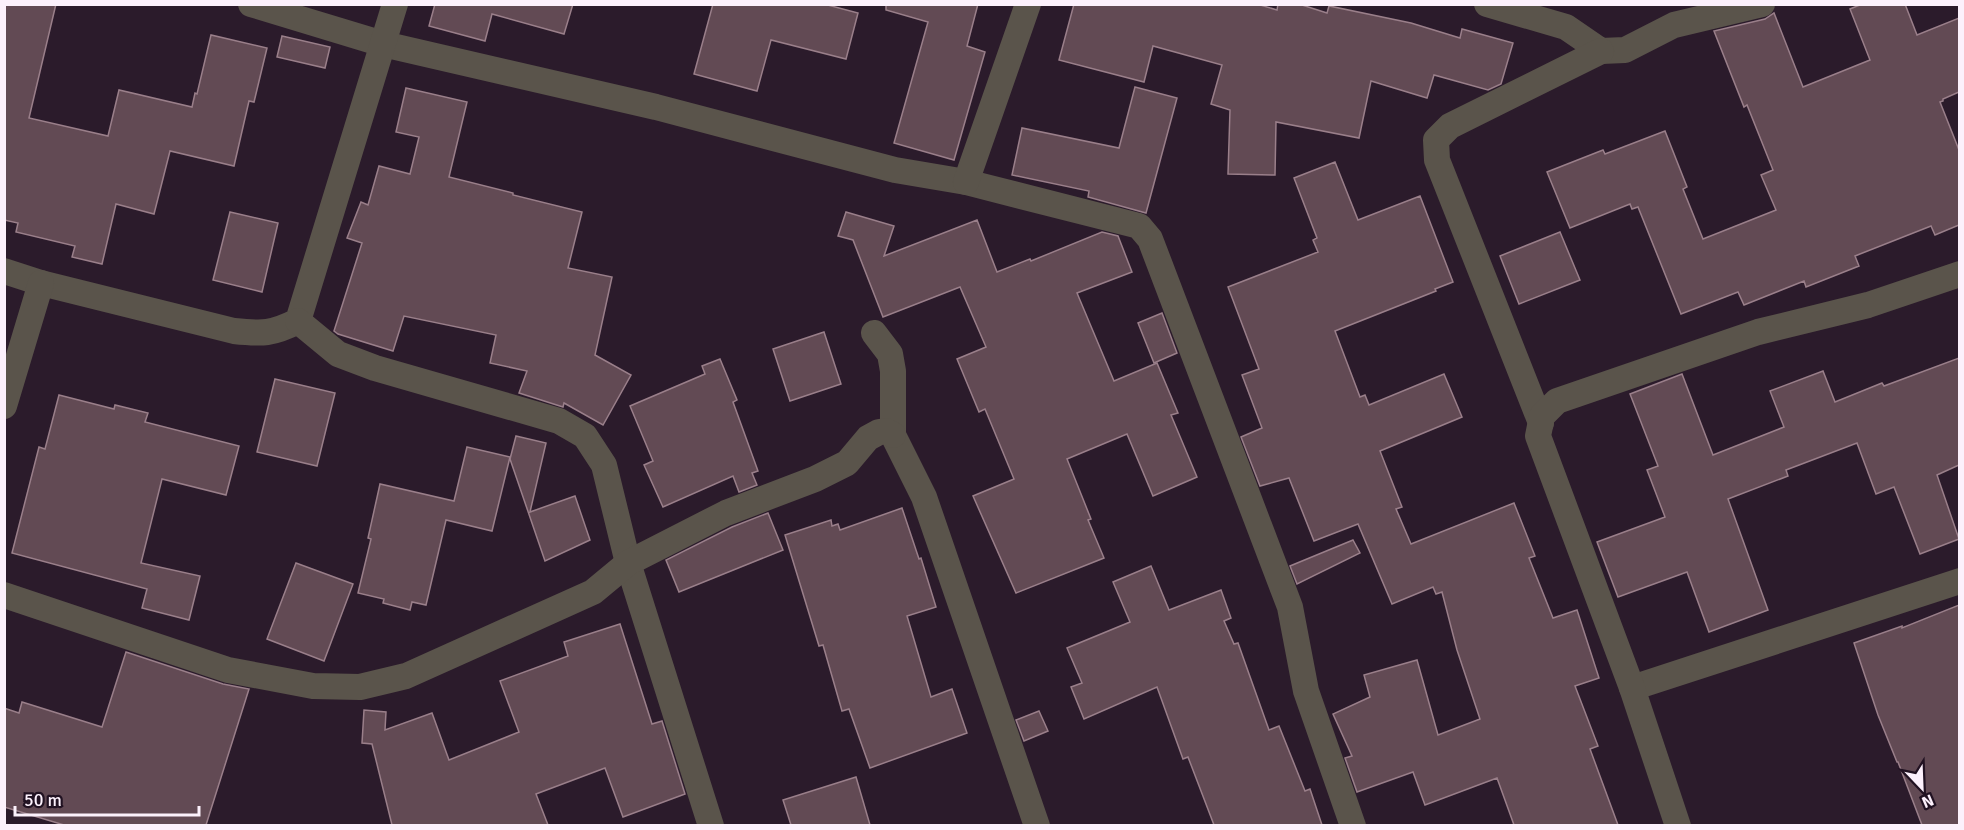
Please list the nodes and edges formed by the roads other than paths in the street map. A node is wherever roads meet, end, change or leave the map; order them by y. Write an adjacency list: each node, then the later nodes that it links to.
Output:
1 (251, 4): 6 (street)
2 (395, 4): 6 (street)
3 (1028, 4): 8 (street)
4 (1487, 4): 7 (street)
5 (1762, 4): 7 (street)
6 (383, 44): 8 (street); 12 (street)
7 (1601, 51): 15 (street)
8 (966, 182): 23 (street)
9 (4, 271): 11 (street)
10 (1959, 274): 15 (street)
11 (41, 283): 12 (street); 14 (street)
12 (298, 321): 17 (street)
13 (874, 333): 16 (street)
14 (4, 406)
15 (1541, 423): 20 (street)
16 (893, 435): 17 (street); 22 (street)
17 (628, 563): 19 (street); 21 (street)
18 (1959, 581): 20 (street)
19 (4, 595)
20 (1632, 688): 24 (street)
21 (711, 825)
22 (1037, 825)
23 (1353, 825)
24 (1678, 825)

